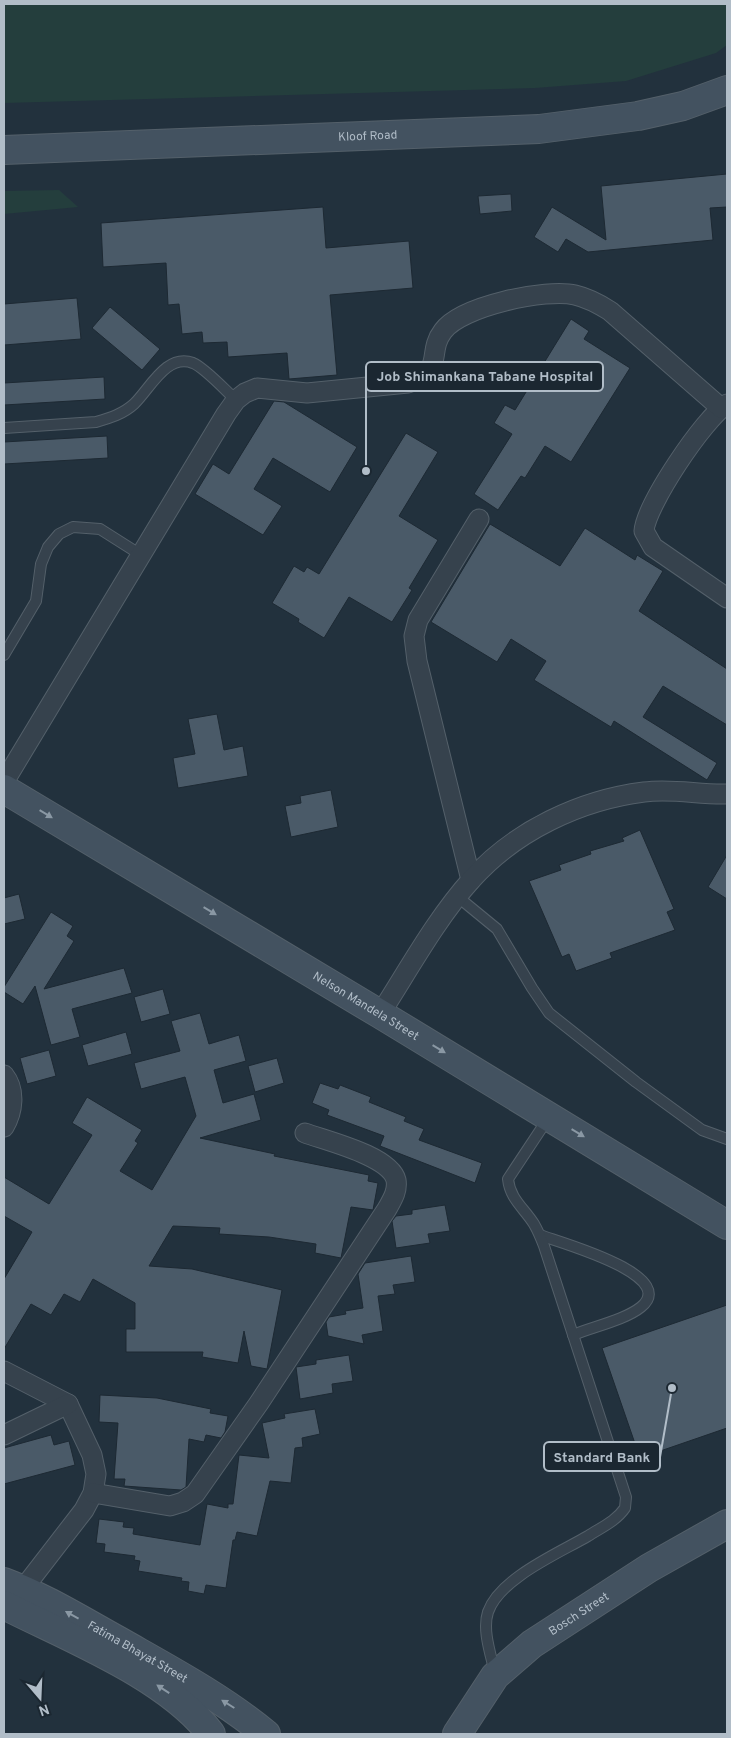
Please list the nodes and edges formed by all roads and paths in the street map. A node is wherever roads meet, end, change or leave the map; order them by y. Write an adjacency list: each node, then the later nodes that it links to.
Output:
1 (727, 90): 2 (main road, Kloof Road)
2 (4, 150)
3 (236, 400): 4 (street); 5 (lane); 7 (street)
4 (724, 406): 8 (street)
5 (4, 428)
6 (479, 519): 13 (street)
7 (141, 555): 9 (lane); 10 (street)
8 (727, 598)
9 (4, 655)
10 (4, 782)
11 (4, 789): 15 (main road, Nelson Mandela Street, one-way to 15)
12 (727, 794): 13 (street)
13 (471, 880): 14 (street)
14 (458, 897): 15 (street); 20 (lane)
15 (380, 1014): 17 (main road, Nelson Mandela Street, one-way to 17)
16 (4, 1075): 18 (street)
17 (550, 1116): 21 (main road, Nelson Mandela Street, one-way to 21); 22 (lane)
18 (4, 1128)
19 (305, 1133): 27 (street)
20 (727, 1139)
21 (727, 1225)
22 (540, 1235): 23 (lane); 23 (lane)
23 (573, 1335): 30 (lane)
24 (4, 1371): 25 (street)
25 (68, 1404): 26 (street); 27 (street)
26 (4, 1435)
27 (93, 1493): 29 (street)
28 (727, 1524): 30 (main road, Bosch Street)
29 (10, 1592): 31 (main road, one-way to 29); 32 (main road, Fatima Bhayat Street, one-way to 29)
30 (495, 1676): 33 (main road, Bosch Street)
31 (211, 1734)
32 (266, 1734)
33 (457, 1734)

